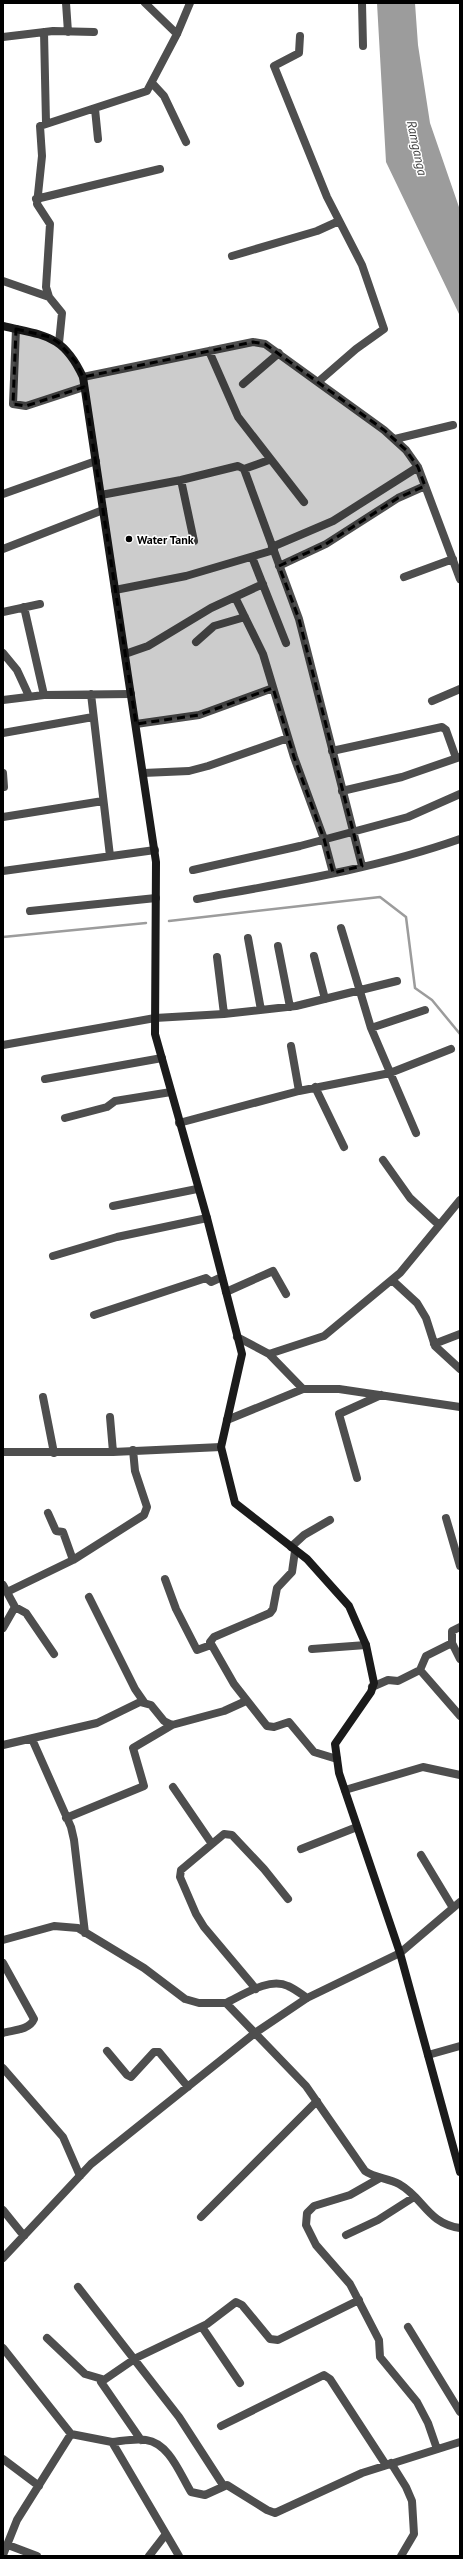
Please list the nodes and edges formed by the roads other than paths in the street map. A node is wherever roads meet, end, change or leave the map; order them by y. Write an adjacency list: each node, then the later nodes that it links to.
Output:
1 (66, 3): 6 (street)
2 (145, 3): 8 (street)
3 (190, 3): 8 (street)
4 (362, 3): 11 (street)
5 (44, 32): 6 (street); 10 (street); 14 (street)
6 (68, 32): 7 (street)
7 (94, 32)
8 (178, 34): 12 (street)
9 (300, 36): 19 (street)
10 (3, 37)
11 (364, 46)
12 (152, 83): 13 (street); 16 (street)
13 (95, 109): 14 (street); 15 (street)
14 (46, 123): 18 (street)
15 (98, 139)
16 (186, 142)
17 (160, 169): 18 (street)
18 (36, 199): 22 (street)
19 (340, 221): 20 (street); 29 (street)
20 (232, 256)
21 (3, 281): 22 (street)
22 (48, 296): 25 (street)
23 (3, 326): 24 (street)
24 (16, 329): 25 (street); 31 (street)
25 (60, 343): 28 (street)
26 (209, 351): 27 (street); 28 (street); 34 (street)
27 (279, 353): 29 (street); 30 (street)
28 (83, 377): 31 (street)
29 (318, 382): 33 (street)
30 (243, 384)
31 (84, 387): 35 (street)
32 (454, 425): 33 (street)
33 (394, 439): 36 (street)
34 (269, 460): 37 (street); 42 (street)
35 (96, 461): 40 (street); 41 (street)
36 (418, 467): 39 (street); 46 (street)
37 (244, 469): 38 (street); 46 (street)
38 (181, 480): 41 (street); 44 (street)
39 (425, 486): 48 (street); 49 (street)
40 (3, 494)
41 (101, 495): 43 (street)
42 (304, 502)
43 (103, 510): 45 (street); 53 (street)
44 (194, 541)
45 (3, 549)
46 (273, 549): 47 (street); 49 (street)
47 (252, 557): 52 (street); 53 (street)
48 (453, 559): 50 (street); 51 (street)
49 (279, 566): 75 (street)
50 (404, 577)
51 (460, 579)
52 (263, 584): 54 (street); 60 (street)
53 (115, 590): 62 (street)
54 (235, 597): 58 (street); 62 (street)
55 (40, 604): 56 (street)
56 (24, 607): 57 (street); 67 (street)
57 (3, 612)
58 (245, 617): 59 (street); 63 (street)
59 (196, 642)
60 (286, 643)
61 (3, 653): 68 (street)
62 (125, 654): 66 (street)
63 (273, 688): 72 (street); 74 (street)
64 (460, 689): 70 (street)
65 (91, 694): 66 (street); 67 (street); 71 (street)
66 (131, 694): 72 (street)
67 (44, 695): 68 (street)
68 (28, 696): 69 (street)
69 (3, 700)
70 (432, 701)
71 (94, 717): 73 (street); 82 (street)
72 (136, 724): 78 (street)
73 (3, 733)
74 (288, 738): 78 (street); 85 (street)
75 (332, 751): 76 (street); 80 (street)
76 (458, 758): 80 (street)
77 (3, 773): 79 (street)
78 (143, 773): 87 (street)
79 (4, 787)
80 (342, 791): 84 (street)
81 (460, 794): 84 (street)
82 (103, 801): 83 (street); 88 (street)
83 (3, 817)
84 (352, 831): 85 (street); 89 (street)
85 (324, 839): 90 (street); 92 (street)
86 (460, 839): 89 (street)
87 (155, 850): 88 (street); 93 (street)
88 (110, 856): 91 (street)
89 (362, 866): 92 (street)
90 (193, 870)
91 (3, 871)
92 (333, 873): 94 (street)
93 (156, 898): 95 (street); 108 (street)
94 (197, 899)
95 (30, 911)
96 (340, 928): 102 (street)
97 (248, 938): 105 (street)
98 (278, 946): 104 (street)
99 (314, 956): 103 (street)
100 (217, 957): 107 (street)
101 (397, 981): 102 (street)
102 (359, 991): 103 (street); 109 (street)
103 (326, 999): 104 (street)
104 (290, 1007): 105 (street)
105 (261, 1010): 107 (street)
106 (425, 1010): 109 (street)
107 (224, 1014): 108 (street)
108 (155, 1018): 110 (street); 113 (street)
109 (371, 1028): 114 (street)
110 (3, 1045)
111 (291, 1046): 117 (street)
112 (451, 1049): 114 (street)
113 (162, 1058): 115 (street); 118 (street)
114 (390, 1073): 116 (street); 121 (street)
115 (44, 1079)
116 (315, 1087): 117 (street); 122 (street)
117 (299, 1091): 120 (street)
118 (171, 1092): 119 (street); 120 (street)
119 (65, 1118)
120 (179, 1123): 124 (street)
121 (416, 1133)
122 (344, 1147)
123 (383, 1160): 128 (street)
124 (197, 1189): 126 (street); 127 (street)
125 (460, 1200): 128 (street)
126 (113, 1206)
127 (207, 1218): 129 (street); 130 (street)
128 (439, 1225): 131 (street)
129 (53, 1256)
130 (222, 1277): 132 (street); 134 (street)
131 (392, 1280): 137 (street); 138 (street)
132 (226, 1292): 133 (street); 136 (street)
133 (286, 1294)
134 (94, 1314)
135 (460, 1334): 137 (street)
136 (237, 1337): 138 (street); 145 (street)
137 (434, 1344): 139 (street)
138 (269, 1354): 140 (street)
139 (460, 1369)
140 (303, 1389): 141 (street); 145 (street)
141 (382, 1395): 143 (street); 151 (street)
142 (43, 1398): 150 (street)
143 (460, 1407)
144 (110, 1417): 149 (street)
145 (227, 1420): 146 (street)
146 (221, 1447): 147 (street); 155 (street)
147 (133, 1450): 149 (street); 156 (street)
148 (3, 1452): 150 (street)
149 (113, 1452): 150 (street)
150 (54, 1453)
151 (357, 1478)
152 (48, 1513): 156 (street)
153 (446, 1518): 157 (street)
154 (330, 1520): 155 (street)
155 (294, 1549): 165 (street); 166 (street)
156 (73, 1560): 159 (street)
157 (460, 1566)
158 (165, 1579): 165 (street)
159 (5, 1588): 161 (street)
160 (89, 1597): 173 (street)
161 (14, 1607): 162 (street); 168 (street)
162 (3, 1628)
163 (460, 1628): 164 (street)
164 (452, 1643): 169 (street); 170 (street)
165 (211, 1645): 172 (street)
166 (366, 1645): 167 (street); 171 (street)
167 (312, 1649)
168 (54, 1654)
169 (460, 1659)
170 (420, 1670): 171 (street); 174 (street)
171 (372, 1687): 178 (street)
172 (246, 1701): 175 (street); 178 (street)
173 (144, 1702): 175 (street); 176 (street)
174 (460, 1716)
175 (172, 1725): 182 (street)
176 (32, 1739): 177 (street); 182 (street)
177 (3, 1746)
178 (337, 1759): 181 (street)
179 (460, 1775): 181 (street)
180 (173, 1787): 184 (street)
181 (345, 1790): 183 (street)
182 (66, 1818): 190 (street)
183 (357, 1827): 185 (street); 192 (street)
184 (212, 1844): 187 (street); 194 (street)
185 (301, 1849)
186 (421, 1855): 189 (street)
187 (288, 1899)
188 (460, 1902): 189 (street)
189 (453, 1908): 192 (street)
190 (85, 1933): 191 (street); 196 (street)
191 (3, 1940)
192 (400, 1953): 195 (street); 201 (street)
193 (3, 1963): 197 (street)
194 (256, 1989): 195 (street); 196 (street)
195 (307, 1998): 198 (street)
196 (226, 2003): 198 (street)
197 (3, 2033)
198 (255, 2033): 203 (street); 204 (street)
199 (460, 2046): 201 (street)
200 (107, 2051): 203 (street)
201 (428, 2055): 205 (street)
202 (3, 2068): 206 (street)
203 (188, 2087): 206 (street)
204 (317, 2101): 207 (street); 210 (street)
205 (460, 2172)
206 (80, 2176): 213 (street)
207 (380, 2178): 208 (street); 216 (street)
208 (414, 2197): 211 (street); 212 (street)
209 (3, 2210): 213 (street)
210 (201, 2217)
211 (460, 2228)
212 (346, 2235)
213 (24, 2236): 214 (street)
214 (3, 2258)
215 (78, 2287): 221 (street)
216 (359, 2300): 217 (street); 230 (street)
217 (202, 2327): 221 (street); 223 (street)
218 (408, 2327): 224 (street)
219 (47, 2338): 222 (street)
220 (3, 2348): 226 (street)
221 (136, 2358): 222 (street); 233 (street)
222 (102, 2379): 227 (street)
223 (240, 2383)
224 (460, 2412)
225 (221, 2426): 232 (street)
226 (71, 2434): 228 (street); 234 (street)
227 (141, 2440): 228 (street); 233 (street)
228 (112, 2442): 235 (street)
229 (460, 2442): 230 (street)
230 (437, 2449): 232 (street)
231 (3, 2459): 234 (street)
232 (388, 2464): 233 (street); 241 (street)
233 (223, 2485)
234 (39, 2486): 236 (street)
235 (166, 2534): 239 (street); 240 (street)
236 (8, 2545): 237 (street); 238 (street)
237 (3, 2555)
238 (37, 2556)
239 (149, 2556)
240 (179, 2556)
241 (401, 2556)

